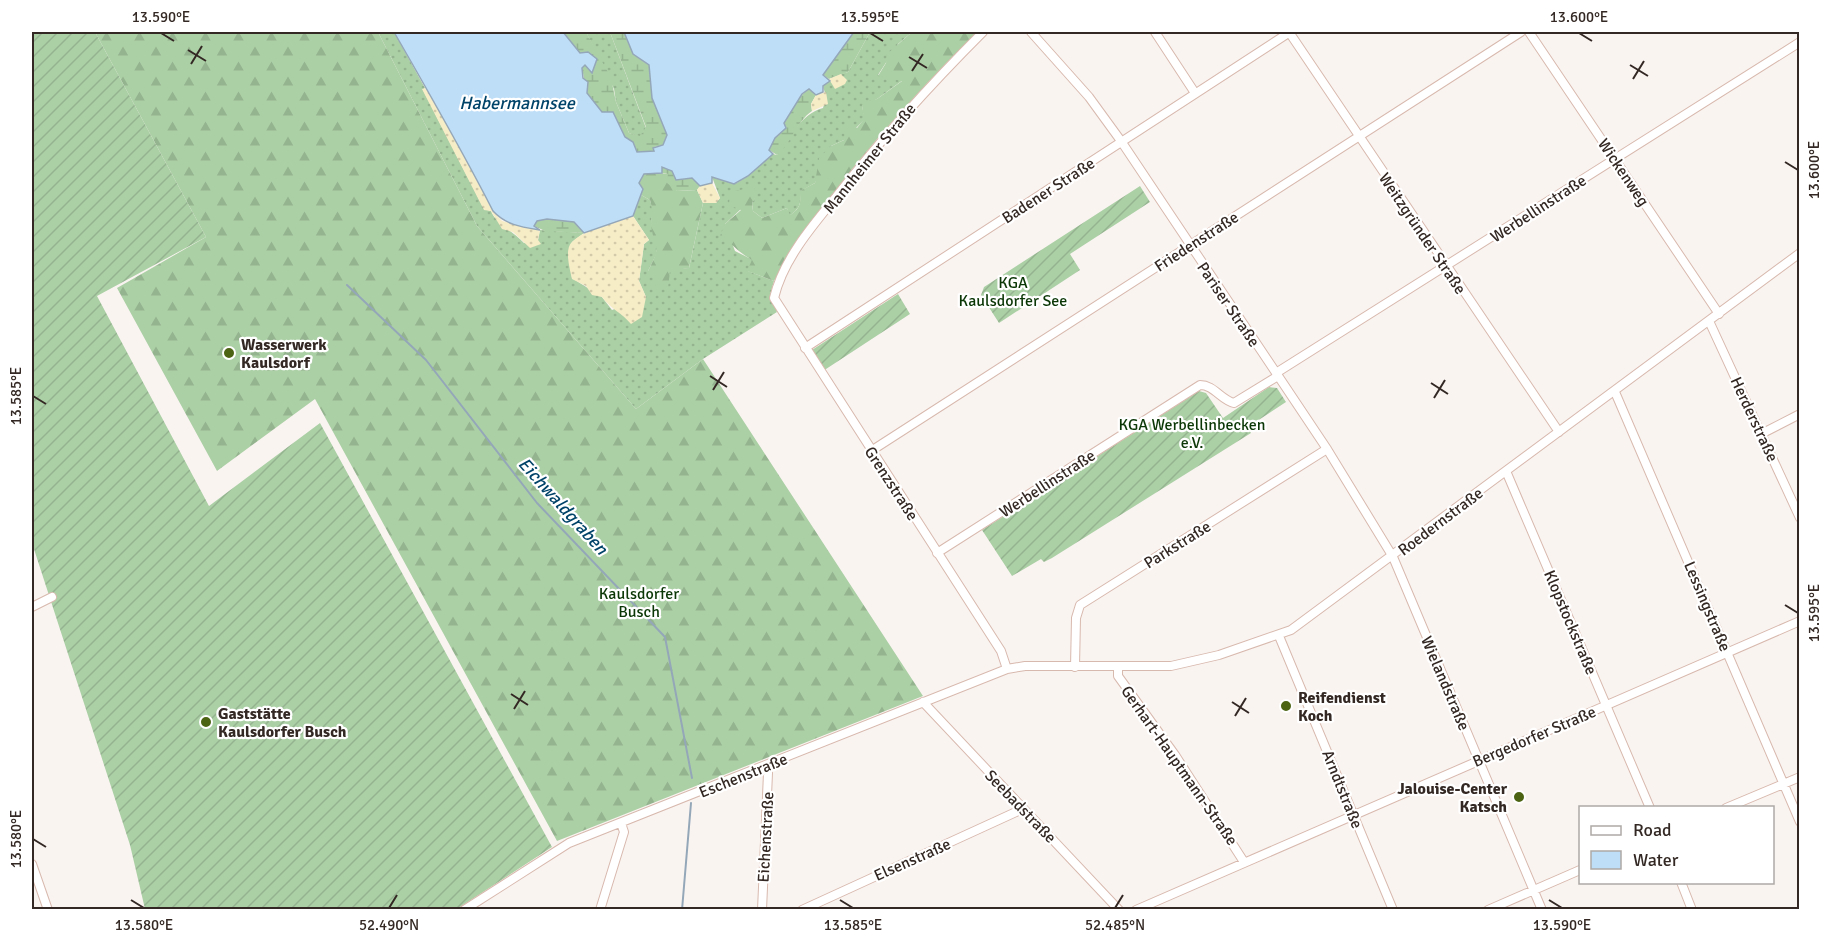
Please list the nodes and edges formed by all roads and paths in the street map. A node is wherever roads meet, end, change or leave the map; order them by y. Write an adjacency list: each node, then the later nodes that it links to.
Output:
1 (983, 32): 15 (street, Mannheimer Straße)
2 (1031, 32): 10 (street, Pariser Straße)
3 (1155, 32): 8 (street)
4 (1289, 32): 8 (street, Badener Straße); 9 (street, Weitzgründer Straße)
5 (1521, 32): 9 (street, Friedenstraße)
6 (1529, 32): 11 (street, Wickenweg)
7 (1800, 42): 11 (street, Werbellinstraße)
8 (1195, 93): 10 (street, Badener Straße)
9 (1358, 137): 12 (street, Friedenstraße); 14 (street, Weitzgründer Straße)
10 (1121, 141): 12 (street, Pariser Straße); 18 (street, Badener Straße)
11 (1615, 158): 14 (street, Werbellinstraße); 16 (street, Wickenweg)
12 (1190, 245): 19 (street, Pariser Straße); 25 (street, Friedenstraße)
13 (1800, 253): 16 (street, Roedernstraße)
14 (1446, 267): 19 (street, Werbellinstraße); 22 (street, Weitzgründer Straße)
15 (774, 298): 18 (street, Grenzstraße)
16 (1719, 314): 17 (street, Roedernstraße)
17 (1708, 321): 20 (street, Roedernstraße); 23 (street, Herderstraße)
18 (805, 348): 25 (street, Grenzstraße)
19 (1277, 375): 24 (street, Pariser Straße); 28 (street, Werbellinstraße)
20 (1615, 392): 22 (street, Roedernstraße); 34 (street, Lessingstraße)
21 (1800, 414): 23 (street)
22 (1559, 432): 26 (street, Roedernstraße)
23 (1761, 434): 27 (street, Herderstraße)
24 (1327, 449): 29 (street, Pariser Straße); 36 (street, Parkstraße)
25 (872, 451): 28 (street, Grenzstraße)
26 (1506, 471): 29 (street, Roedernstraße); 40 (street, Klopstockstraße)
27 (1800, 518)
28 (938, 553): 38 (street, Grenzstraße)
29 (1393, 557): 33 (street, Roedernstraße); 41 (street, Wielandstraße)
30 (51, 597): 31 (street)
31 (32, 607)
32 (1800, 621): 34 (street, Bergedorfer Straße)
33 (1279, 636): 37 (street, Roedernstraße); 48 (street, Arndtstraße)
34 (1728, 652): 40 (street, Bergedorfer Straße); 44 (street, Lessingstraße)
35 (1034, 666): 36 (street, Roedernstraße); 38 (street, Eschenstraße)
36 (1075, 667): 37 (street, Roedernstraße)
37 (1118, 668): 51 (street, Gerhart-Hauptmann-Straße)
38 (1007, 669): 39 (street, Eschenstraße)
39 (923, 702): 42 (street, Eschenstraße); 47 (street, Seebadstraße)
40 (1606, 705): 41 (street, Bergedorfer Straße); 45 (street, Klopstockstraße)
41 (1479, 760): 48 (street, Bergedorfer Straße); 55 (street, Wielandstraße)
42 (764, 767): 50 (street, Eschenstraße); 59 (street, Eichenstraße)
43 (1800, 777): 44 (street)
44 (1783, 783): 46 (street); 49 (street, Lessingstraße)
45 (1650, 806)
46 (1728, 806)
47 (1022, 807): 60 (street, Elsenstraße); 61 (street, Seebadstraße)
48 (1353, 815): 51 (street, Bergedorfer Straße); 63 (street, Arndtstraße)
49 (1800, 822)
50 (621, 823): 57 (street, Eschenstraße); 58 (street)
51 (1244, 862): 62 (street, Bergedorfer Straße)
52 (32, 864): 56 (street)
53 (1579, 871): 55 (street)
54 (1682, 884): 66 (street)
55 (1534, 890): 64 (street); 65 (street, Wielandstraße)
56 (48, 909)
57 (464, 909)
58 (600, 909)
59 (762, 909)
60 (802, 909)
61 (1119, 909)
62 (1136, 909)
63 (1393, 909)
64 (1488, 909)
65 (1542, 909)
66 (1692, 909)

